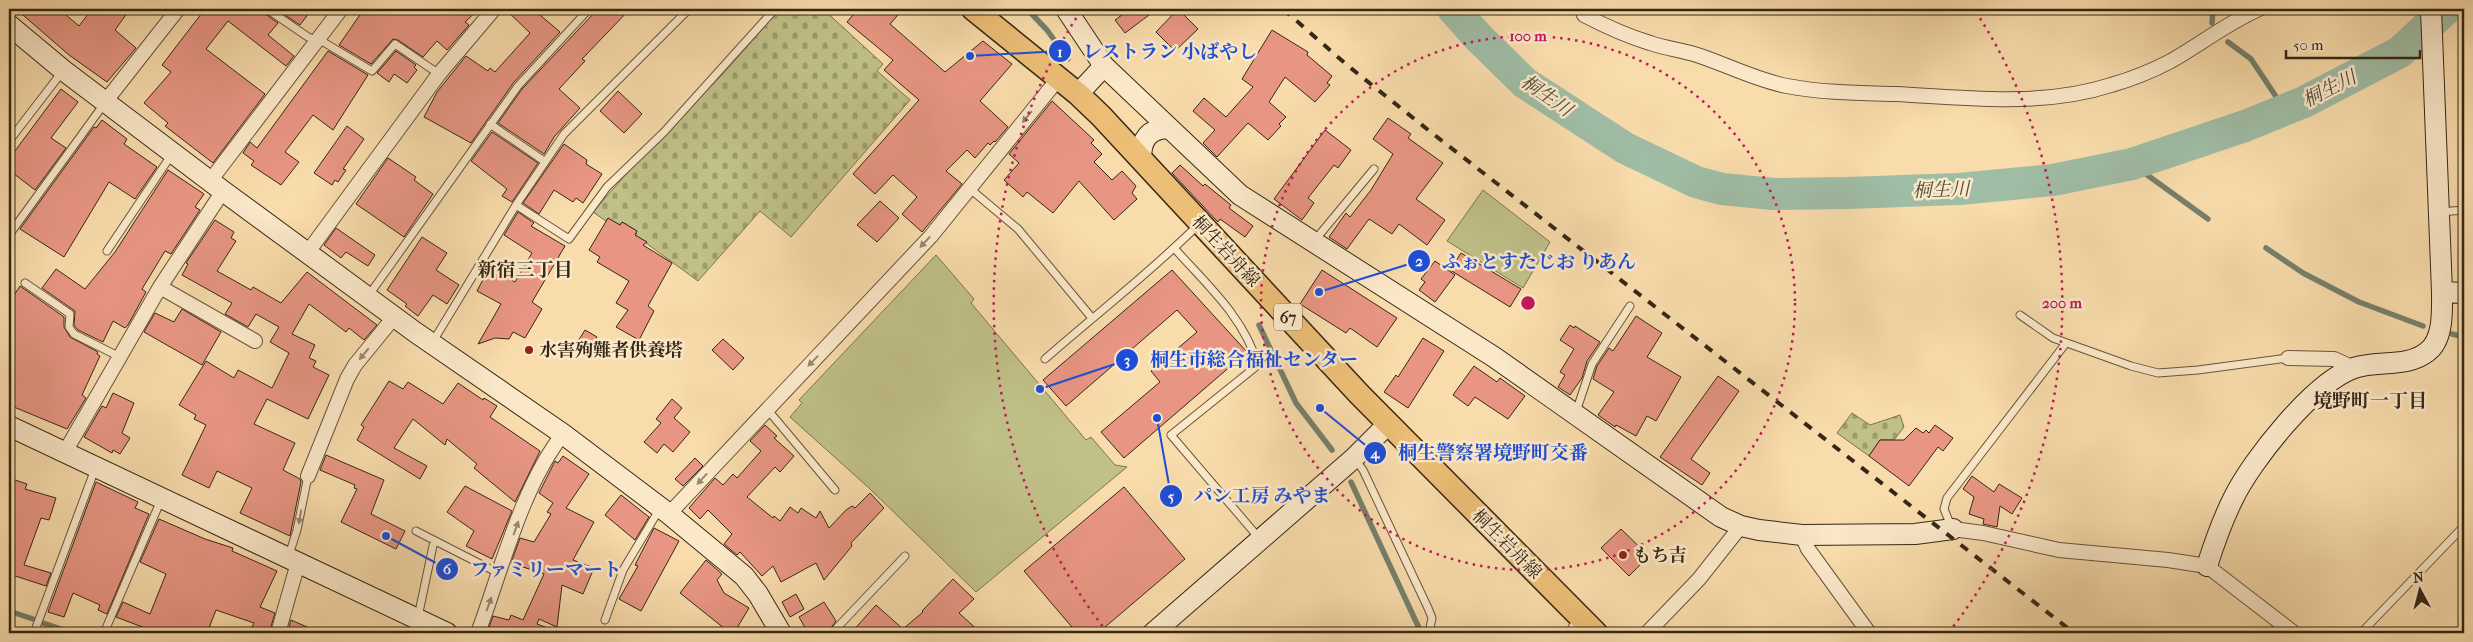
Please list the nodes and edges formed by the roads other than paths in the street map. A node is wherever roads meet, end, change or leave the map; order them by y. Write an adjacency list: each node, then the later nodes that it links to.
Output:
1 (178, 9): 20 (street)
2 (267, 9): 14 (lane)
3 (341, 9): 14 (street)
4 (494, 9): 17 (street)
5 (589, 9): 21 (lane)
6 (689, 9): 26 (lane)
7 (775, 9): 30 (lane)
8 (973, 9): 18 (main road, 桐生岩舟線 / 67)
9 (1066, 9): 15 (street)
10 (2258, 9): 12 (street)
11 (2431, 9): 31 (street)
12 (1580, 12)
13 (9, 25): 16 (street)
14 (317, 40): 17 (lane); 28 (street)
15 (1104, 66): 19 (street); 22 (street)
16 (64, 70): 20 (street); 23 (lane)
17 (439, 74): 38 (street)
18 (1058, 79): 19 (main road, 桐生岩舟線 / 67); 29 (street, one-way to 29)
19 (1078, 94): 25 (main road, 桐生岩舟線 / 67)
20 (105, 102): 24 (street); 34 (lane)
21 (490, 124): 26 (lane); 43 (lane)
22 (1168, 128): 25 (street); 35 (street)
23 (9, 141)
24 (172, 153): 28 (street); 37 (lane)
25 (1141, 159): 33 (main road, 桐生岩舟線 / 67)
26 (544, 161): 30 (lane)
27 (1374, 169): 35 (lane)
28 (216, 186): 38 (street); 40 (street)
29 (969, 188): 47 (lane); 55 (street, one-way to 55)
30 (516, 205): 49 (lane)
31 (2439, 207): 32 (lane); 41 (street)
32 (2464, 210)
33 (1200, 223): 36 (lane); 57 (main road, 桐生岩舟線 / 67)
34 (9, 235)
35 (1313, 243): 56 (street)
36 (1175, 249): 47 (lane); 73 (lane)
37 (107, 251)
38 (308, 252): 43 (street)
39 (26, 283): 51 (lane)
40 (160, 287): 48 (street); 51 (street)
41 (2442, 292): 42 (street); 54 (street)
42 (2464, 293)
43 (367, 297): 46 (street)
44 (1630, 306): 56 (lane)
45 (2020, 314): 50 (lane)
46 (395, 316): 49 (street); 63 (street, one-way to 63)
47 (1092, 318): 53 (lane)
48 (255, 341)
49 (432, 343): 59 (street)
50 (2066, 343): 52 (lane); 69 (lane)
51 (120, 357): 60 (street)
52 (2288, 358): 54 (street)
53 (1045, 359)
54 (2354, 368): 76 (street)
55 (767, 409): 64 (lane); 66 (street, one-way to 66)
56 (1576, 414): 67 (street)
57 (1388, 424): 61 (street); 80 (main road, 桐生岩舟線 / 67)
58 (9, 426): 60 (street)
59 (563, 434): 66 (street); 77 (street, one-way to 59)
60 (65, 452): 62 (street)
61 (1354, 458): 73 (street); 89 (lane)
62 (96, 466): 65 (street); 82 (lane)
63 (308, 476): 75 (lane, one-way to 75)
64 (835, 490)
65 (162, 498): 75 (street); 83 (lane)
66 (665, 511): 78 (lane); 81 (street)
67 (1741, 526): 71 (street); 90 (street)
68 (2464, 526): 93 (lane)
69 (1953, 529): 71 (street); 76 (street)
70 (416, 531): 72 (lane)
71 (1802, 535): 91 (street)
72 (434, 541): 77 (lane); 79 (lane)
73 (1260, 541): 88 (street)
74 (904, 556): 87 (lane)
75 (293, 560): 79 (street); 84 (street)
76 (2207, 566): 92 (street)
77 (500, 574): 86 (street, one-way to 77)
78 (604, 620)
79 (421, 625): 85 (street)
80 (1583, 629)
81 (775, 630)
82 (34, 633)
83 (104, 633)
84 (278, 633)
85 (447, 633)
86 (478, 633)
87 (832, 633)
88 (1153, 633)
89 (1429, 633)
90 (1647, 633)
91 (1869, 633)
92 (2294, 633)
93 (2361, 633)

